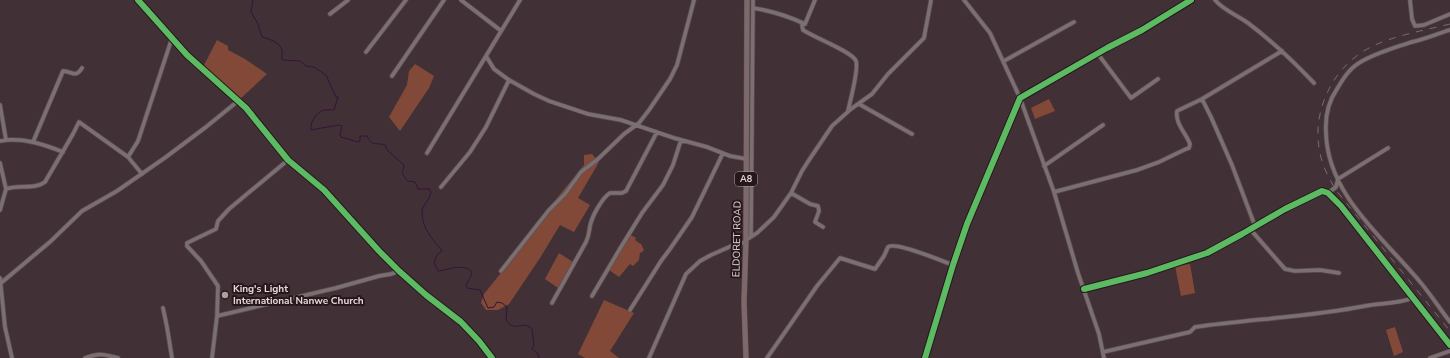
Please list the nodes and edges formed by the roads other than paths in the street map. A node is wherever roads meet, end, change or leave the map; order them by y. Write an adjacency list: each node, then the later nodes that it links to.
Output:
1 (138, 0): 23 (street)
2 (348, 0): 17 (street)
3 (406, 0): 25 (street)
4 (444, 0): 30 (street)
5 (461, 0): 21 (street)
6 (520, 0): 21 (street)
7 (694, 0): 40 (street)
8 (748, 0): 53 (highway, ELDORET ROAD / A8)
9 (753, 0): 16 (street)
10 (815, 0): 20 (street)
11 (931, 0): 37 (street)
12 (964, 0): 28 (street)
13 (1191, 0): 26 (street)
14 (1215, 0): 24 (street)
15 (1410, 0): 18 (street)
16 (753, 8): 20 (street); 71 (street)
17 (330, 14)
18 (1450, 14)
19 (1074, 22): 28 (street)
20 (805, 24): 39 (street)
21 (500, 30): 27 (street)
22 (1450, 30): 59 (street)
23 (172, 38): 36 (street); 52 (street)
24 (1282, 51): 33 (street); 35 (street)
25 (366, 52)
26 (1098, 54): 31 (street); 34 (street)
27 (486, 56): 32 (street); 50 (street)
28 (1004, 61): 34 (street)
29 (82, 68): 47 (street)
30 (392, 76)
31 (1158, 79)
32 (509, 80): 40 (street); 61 (street)
33 (1314, 83)
34 (1020, 98): 56 (street); 72 (street)
35 (1202, 99): 64 (street); 68 (street)
36 (238, 101): 54 (street); 58 (street)
37 (859, 104): 39 (street); 43 (street)
38 (0, 105): 44 (street)
39 (848, 112): 65 (street)
40 (636, 125): 42 (street); 73 (street)
41 (1103, 125): 56 (street)
42 (658, 132): 45 (street); 81 (street)
43 (912, 134)
44 (6, 140): 46 (street); 47 (street)
45 (681, 140): 51 (street); 79 (street)
46 (0, 141)
47 (33, 142): 49 (street)
48 (1388, 148): 59 (street)
49 (62, 152): 52 (street); 63 (street)
50 (427, 153)
51 (723, 153): 53 (street); 83 (street)
52 (128, 157): 58 (street)
53 (747, 159): 71 (highway, ELDORET ROAD / A8)
54 (288, 160): 74 (street); 84 (street)
55 (0, 163): 57 (street)
56 (1044, 166): 64 (street)
57 (1, 173): 63 (street)
58 (142, 174): 77 (street)
59 (1338, 179): 60 (street); 62 (street)
60 (1336, 186): 62 (street); 66 (street)
61 (441, 187)
62 (1342, 187): 85 (street)
63 (6, 189): 67 (street)
64 (1054, 192): 78 (street)
65 (791, 193): 69 (street); 71 (street)
66 (1328, 193): 68 (street); 80 (street)
67 (0, 210)
68 (1255, 226): 70 (street)
69 (823, 227)
70 (1250, 229): 75 (street); 78 (street)
71 (748, 240): 95 (street); 96 (highway, ELDORET ROAD / A8)
72 (953, 265): 97 (street); 98 (street)
73 (501, 270)
74 (399, 271): 84 (street); 94 (street)
75 (1339, 273)
76 (0, 278): 77 (street)
77 (1, 283): 89 (street)
78 (1084, 288): 88 (street)
79 (592, 296)
80 (1413, 298): 86 (street); 88 (street)
81 (552, 303)
82 (163, 308): 92 (street)
83 (630, 310)
84 (217, 316): 93 (street)
85 (1450, 322)
86 (1450, 345)
87 (1450, 351): 100 (street)
88 (1103, 352): 99 (street)
89 (12, 358)
90 (85, 358): 91 (street)
91 (118, 358)
92 (172, 358)
93 (212, 358)
94 (492, 358)
95 (649, 358)
96 (746, 358)
97 (766, 358)
98 (925, 358)
99 (1104, 358)
100 (1430, 358)

